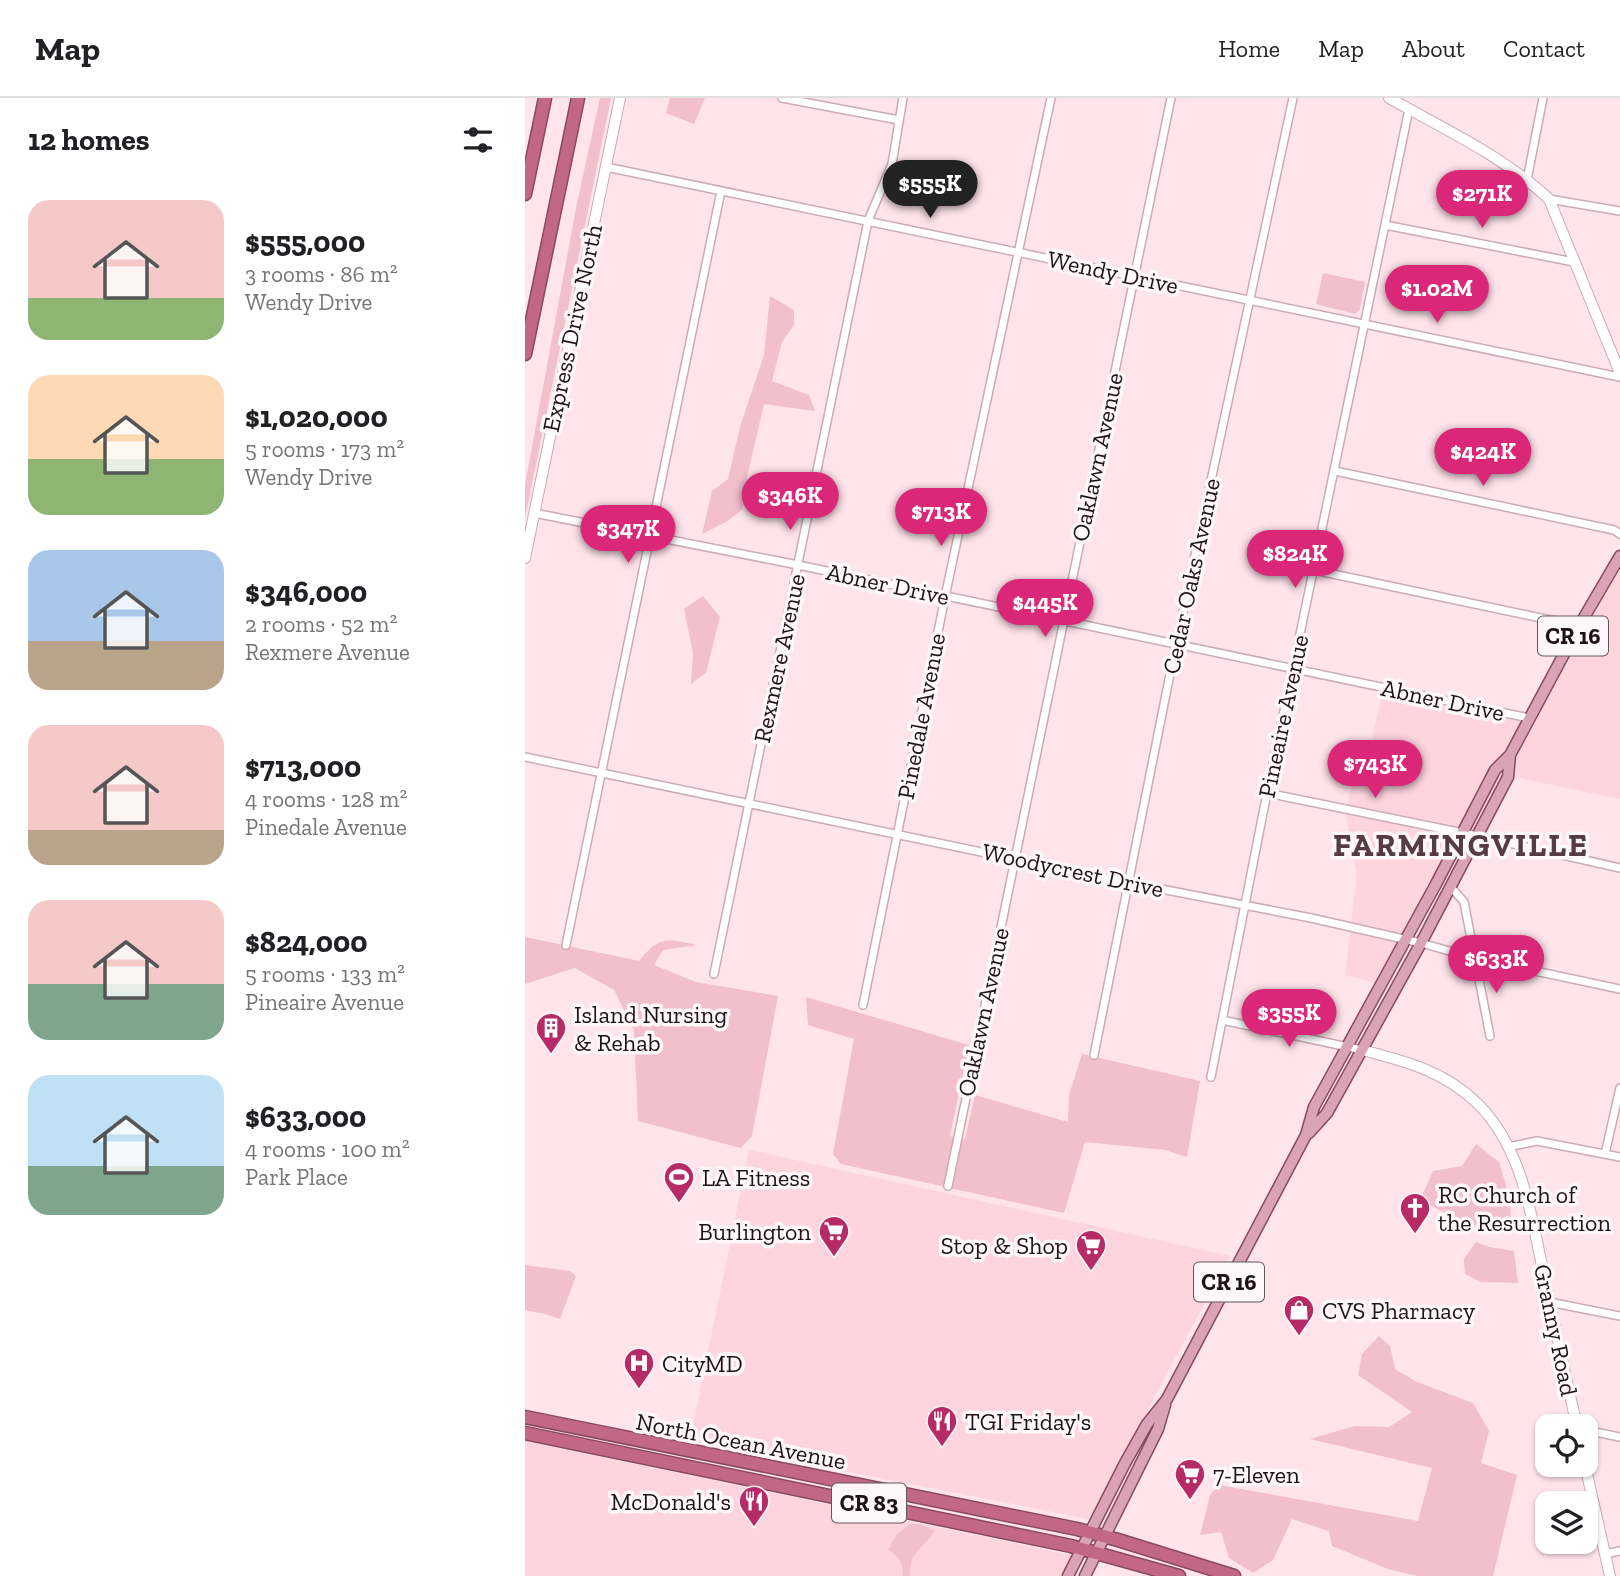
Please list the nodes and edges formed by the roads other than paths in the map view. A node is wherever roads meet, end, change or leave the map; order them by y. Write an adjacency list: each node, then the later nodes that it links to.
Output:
1 (545, 98): 16 (highway)
2 (578, 98): 26 (highway)
3 (620, 98): 13 (street, Express Drive North)
4 (782, 98): 12 (street)
5 (903, 98): 12 (street, Rexmere Avenue)
6 (1051, 98): 21 (street, Pinedale Avenue)
7 (1171, 98): 23 (street, Oaklawn Avenue)
8 (1293, 98): 24 (street, Cedar Oaks Avenue)
9 (1389, 98): 11 (street)
10 (1543, 98): 14 (street)
11 (1409, 109): 14 (street); 20 (street, Pineaire Avenue)
12 (899, 120): 19 (street, Rexmere Avenue)
13 (606, 167): 15 (street, Wendy Drive); 29 (street, Express Drive North)
14 (1527, 180): 17 (street)
15 (721, 191): 19 (street, Wendy Drive); 31 (street)
16 (525, 194)
17 (1549, 199): 18 (street); 22 (street)
18 (1620, 211)
19 (868, 221): 21 (street, Wendy Drive); 34 (street, Rexmere Avenue)
20 (1385, 225): 22 (street); 25 (street, Pineaire Avenue)
21 (1018, 253): 23 (street, Wendy Drive); 36 (street, Pinedale Avenue)
22 (1574, 262): 27 (street)
23 (1134, 277): 24 (street, Wendy Drive); 37 (street, Oaklawn Avenue)
24 (1249, 300): 25 (street, Wendy Drive); 39 (street, Cedar Oaks Avenue)
25 (1363, 325): 27 (street, Wendy Drive); 28 (street, Pineaire Avenue)
26 (525, 354)
27 (1620, 375)
28 (1335, 471): 30 (street); 35 (street, Pineaire Avenue)
29 (534, 513): 31 (street, Abner Drive); 33 (street, Express Drive North)
30 (1620, 534)
31 (649, 536): 34 (street, Abner Drive); 44 (street)
32 (1620, 555): 38 (main road, CR 16)
33 (525, 558)
34 (798, 565): 36 (street, Abner Drive); 46 (street, Rexmere Avenue)
35 (1314, 570): 38 (street); 40 (street, Pineaire Avenue)
36 (945, 597): 37 (street, Abner Drive); 48 (street, Pinedale Avenue)
37 (1063, 620): 39 (street, Abner Drive); 50 (street, Oaklawn Avenue)
38 (1579, 626): 41 (main road, CR 16)
39 (1176, 643): 40 (street, Abner Drive); 52 (street, Cedar Oaks Avenue)
40 (1293, 668): 41 (street, Abner Drive); 45 (street, Pineaire Avenue)
41 (1529, 718): 42 (main road, CR 16)
42 (1510, 755): 47 (main road, CR 16); 49 (main road, CR 16)
43 (525, 757): 44 (street, Woodycrest Drive)
44 (600, 772): 46 (street, Woodycrest Drive); 57 (street)
45 (1267, 793): 47 (street); 54 (street, Pineaire Avenue)
46 (749, 802): 48 (street, Woodycrest Drive); 59 (street, Rexmere Avenue)
47 (1463, 833): 49 (street); 55 (main road, CR 16)
48 (898, 834): 50 (street, Woodycrest Drive); 61 (street, Pinedale Avenue)
49 (1478, 836): 51 (street); 53 (main road, CR 16)
50 (1015, 858): 52 (street, Woodycrest Drive); 73 (street, Oaklawn Avenue)
51 (1620, 868)
52 (1130, 883): 54 (street, Woodycrest Drive); 66 (street, Cedar Oaks Avenue)
53 (1451, 887): 56 (main road, CR 16); 58 (street)
54 (1244, 904): 55 (street, Woodycrest Drive); 62 (street, Pineaire Avenue)
55 (1406, 939): 56 (street, Woodycrest Drive); 64 (main road, CR 16)
56 (1422, 943): 58 (street, Woodycrest Drive); 65 (main road, CR 16)
57 (566, 945)
58 (1474, 958): 60 (street, Woodycrest Drive); 63 (street)
59 (714, 974)
60 (1620, 989)
61 (863, 1005)
62 (1222, 1020): 64 (street); 67 (street, Pineaire Avenue)
63 (1490, 1037)
64 (1348, 1047): 65 (street); 69 (main road, CR 16)
65 (1362, 1050): 69 (main road, CR 16); 70 (street, Granny Road)
66 (1094, 1055)
67 (1211, 1077)
68 (1620, 1088): 71 (street)
69 (1306, 1135): 76 (main road, CR 16)
70 (1508, 1147): 71 (street); 74 (street, Granny Road)
71 (1605, 1154): 72 (street)
72 (1620, 1157)
73 (948, 1186)
74 (1549, 1302): 75 (street); 77 (street, Granny Road)
75 (1620, 1316)
76 (1167, 1399): 83 (main road, CR 16); 84 (main road, CR 16)
77 (1574, 1414)
78 (525, 1417): 83 (highway, North Ocean Avenue / CR 83)
79 (525, 1433): 85 (highway, North Ocean Avenue / CR 83)
80 (1598, 1433): 81 (street)
81 (1620, 1437)
82 (1588, 1477): 88 (street)
83 (1089, 1532): 84 (highway, North Ocean Avenue / CR 83); 85 (main road, CR 16)
84 (1104, 1536): 87 (main road, CR 16); 92 (highway, North Ocean Avenue / CR 83)
85 (1081, 1548): 87 (highway, North Ocean Avenue / CR 83); 89 (main road, CR 16)
86 (1620, 1551): 88 (street)
87 (1096, 1552): 90 (main road, CR 16); 91 (highway, North Ocean Avenue / CR 83)
88 (1605, 1554): 93 (street)
89 (1069, 1576)
90 (1085, 1576)
91 (1179, 1576)
92 (1234, 1576)
93 (1610, 1576)

